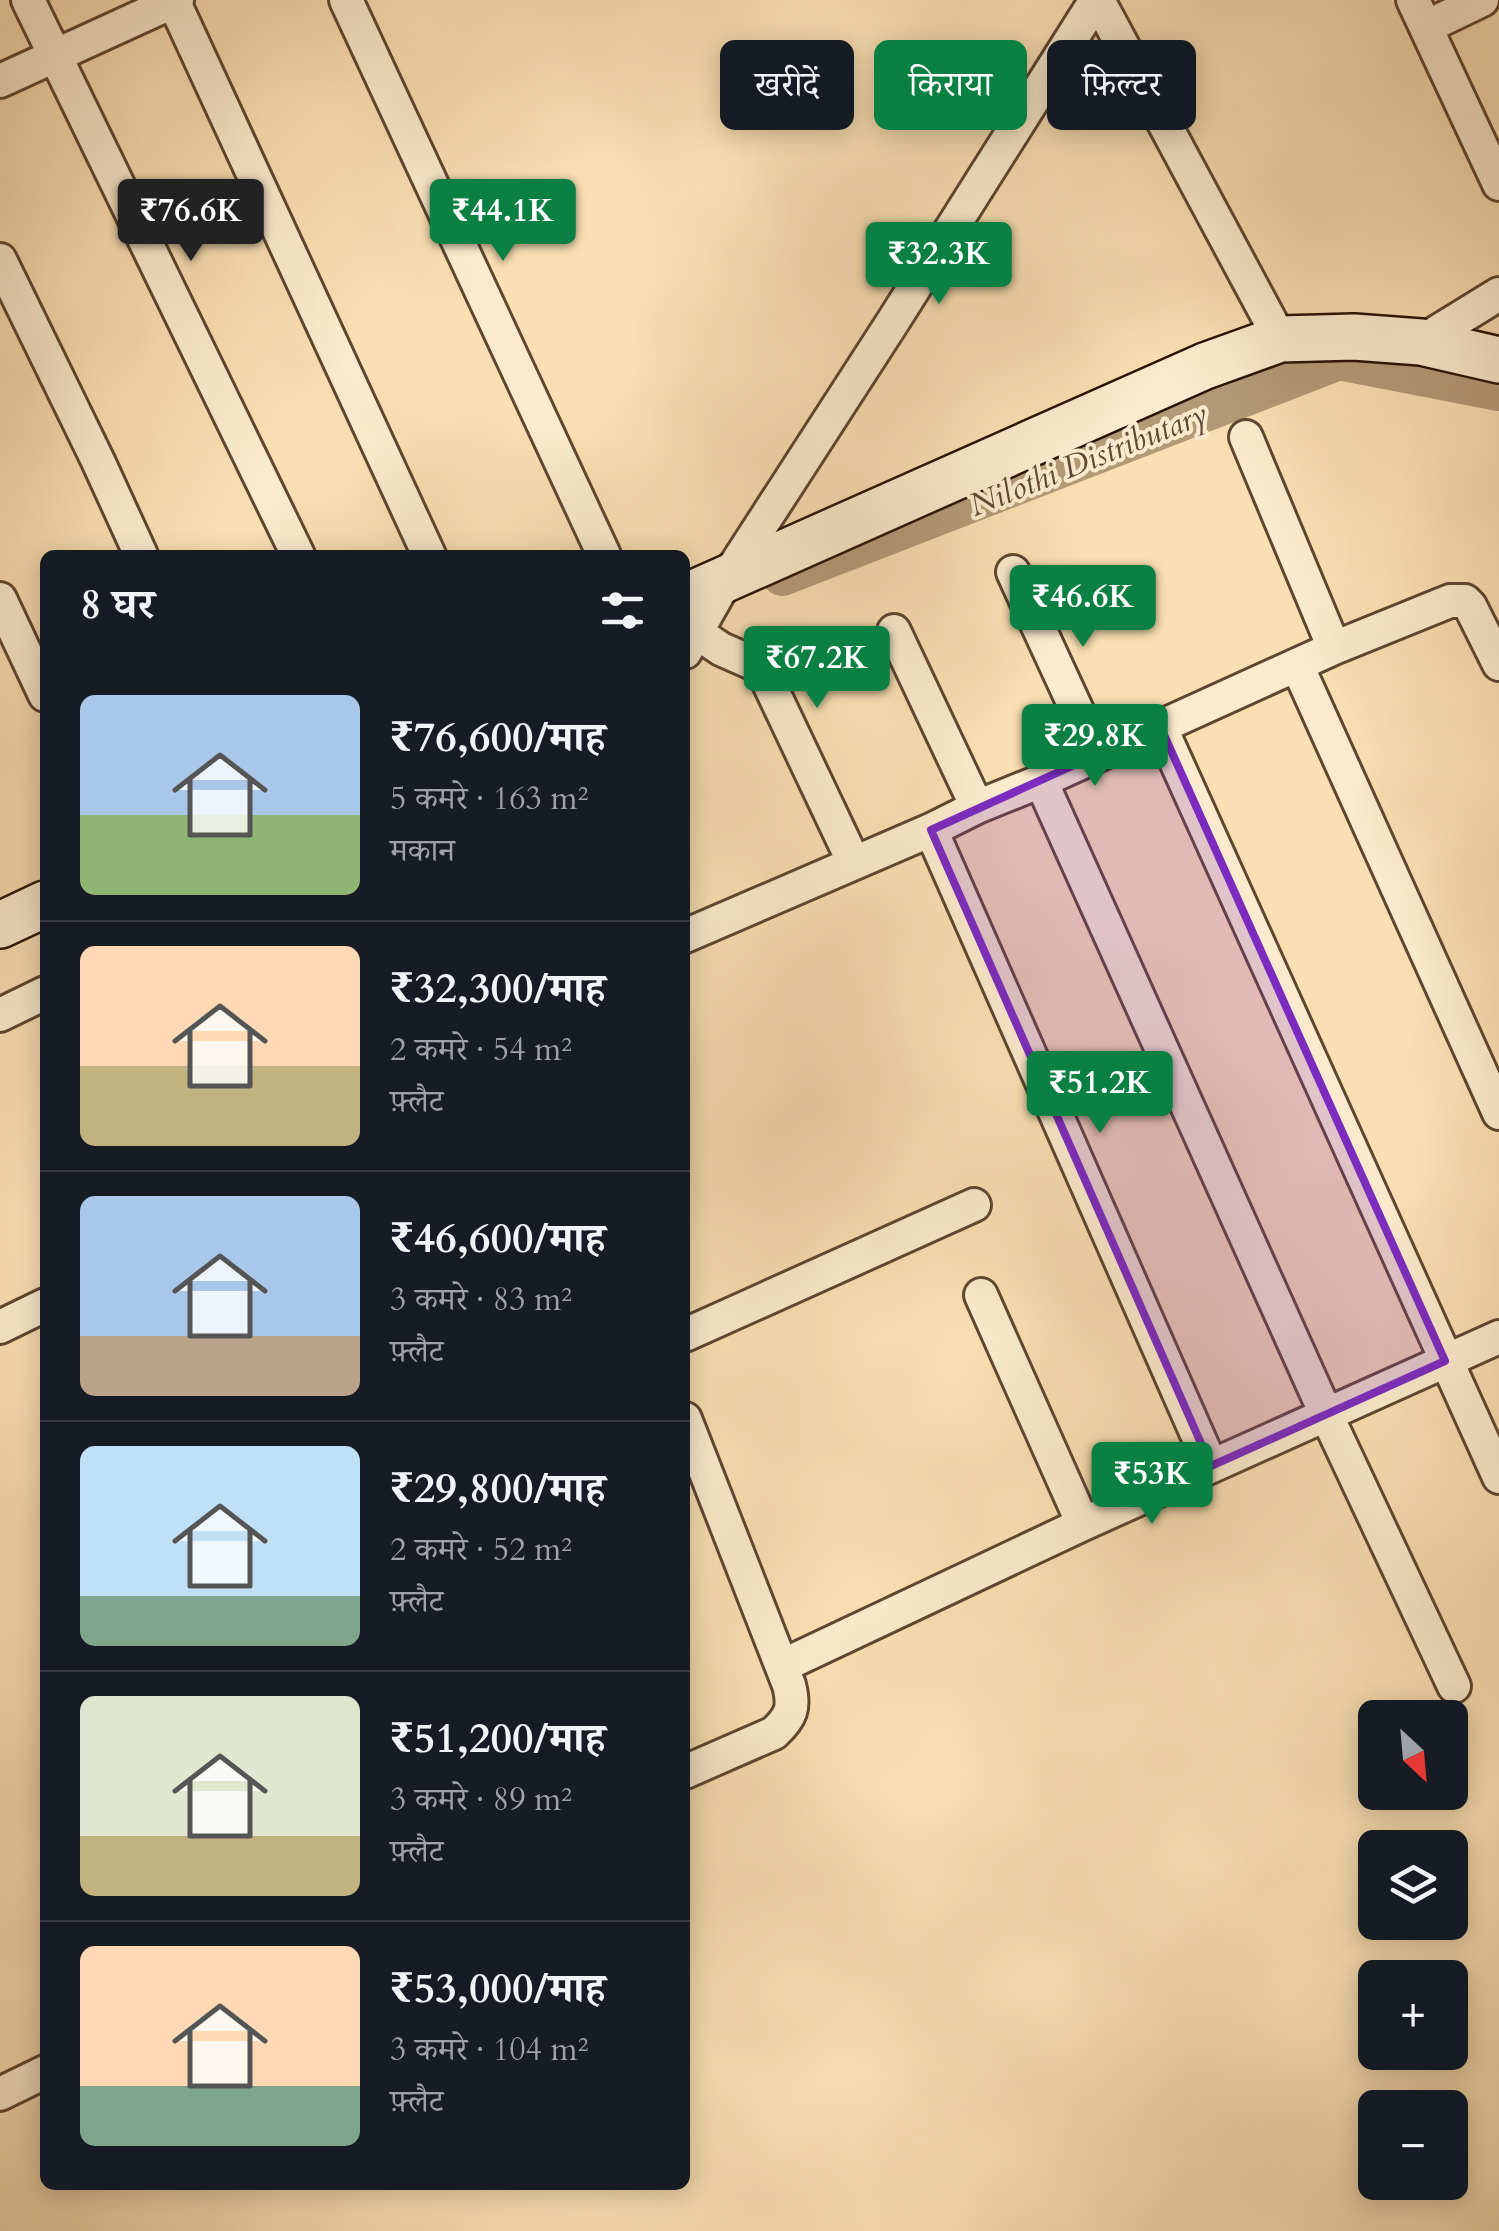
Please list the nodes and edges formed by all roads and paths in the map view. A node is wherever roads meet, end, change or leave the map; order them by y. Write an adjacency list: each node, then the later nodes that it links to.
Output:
1 (28, 0): 7 (street)
2 (174, 0): 7 (street); 19 (street)
3 (346, 0): 20 (street)
4 (1097, 0): 13 (street); 23 (street)
5 (1482, 0): 6 (street)
6 (1419, 13): 9 (street)
7 (54, 55): 8 (street); 18 (street)
8 (0, 81)
9 (1490, 143): 10 (street)
10 (1499, 184)
11 (0, 260): 17 (street)
12 (1499, 294): 14 (street)
13 (1280, 339): 14 (street); 23 (street)
14 (1421, 342): 15 (street)
15 (1499, 360)
16 (1246, 437): 25 (street)
17 (139, 550)
18 (296, 550)
19 (427, 550)
20 (602, 550)
21 (1013, 572): 30 (street)
22 (0, 599): 28 (street)
23 (703, 611): 34 (street)
24 (894, 631): 32 (street)
25 (1334, 648): 26 (street); 27 (street)
26 (1499, 664)
27 (1297, 665): 29 (street); 38 (street)
28 (40, 684)
29 (1160, 726): 30 (street); 45 (street)
30 (1097, 754): 31 (street)
31 (1041, 781): 32 (street); 46 (street)
32 (977, 807): 33 (street)
33 (931, 830): 34 (street); 48 (street)
34 (854, 863): 35 (street)
35 (690, 934)
36 (40, 996): 37 (street)
37 (0, 1016)
38 (1499, 1113)
39 (974, 1205): 43 (street)
40 (981, 1295): 50 (street)
41 (40, 1307): 42 (street)
42 (0, 1327)
43 (690, 1333)
44 (1499, 1336): 45 (street)
45 (1445, 1361): 46 (street); 49 (street)
46 (1326, 1414): 48 (street); 52 (street)
47 (690, 1432): 51 (street)
48 (1211, 1466): 50 (street)
49 (1499, 1477)
50 (1083, 1524): 51 (street)
51 (782, 1666): 53 (street)
52 (1454, 1686)
53 (690, 1770)
54 (40, 2074): 55 (street)
55 (0, 2094)

